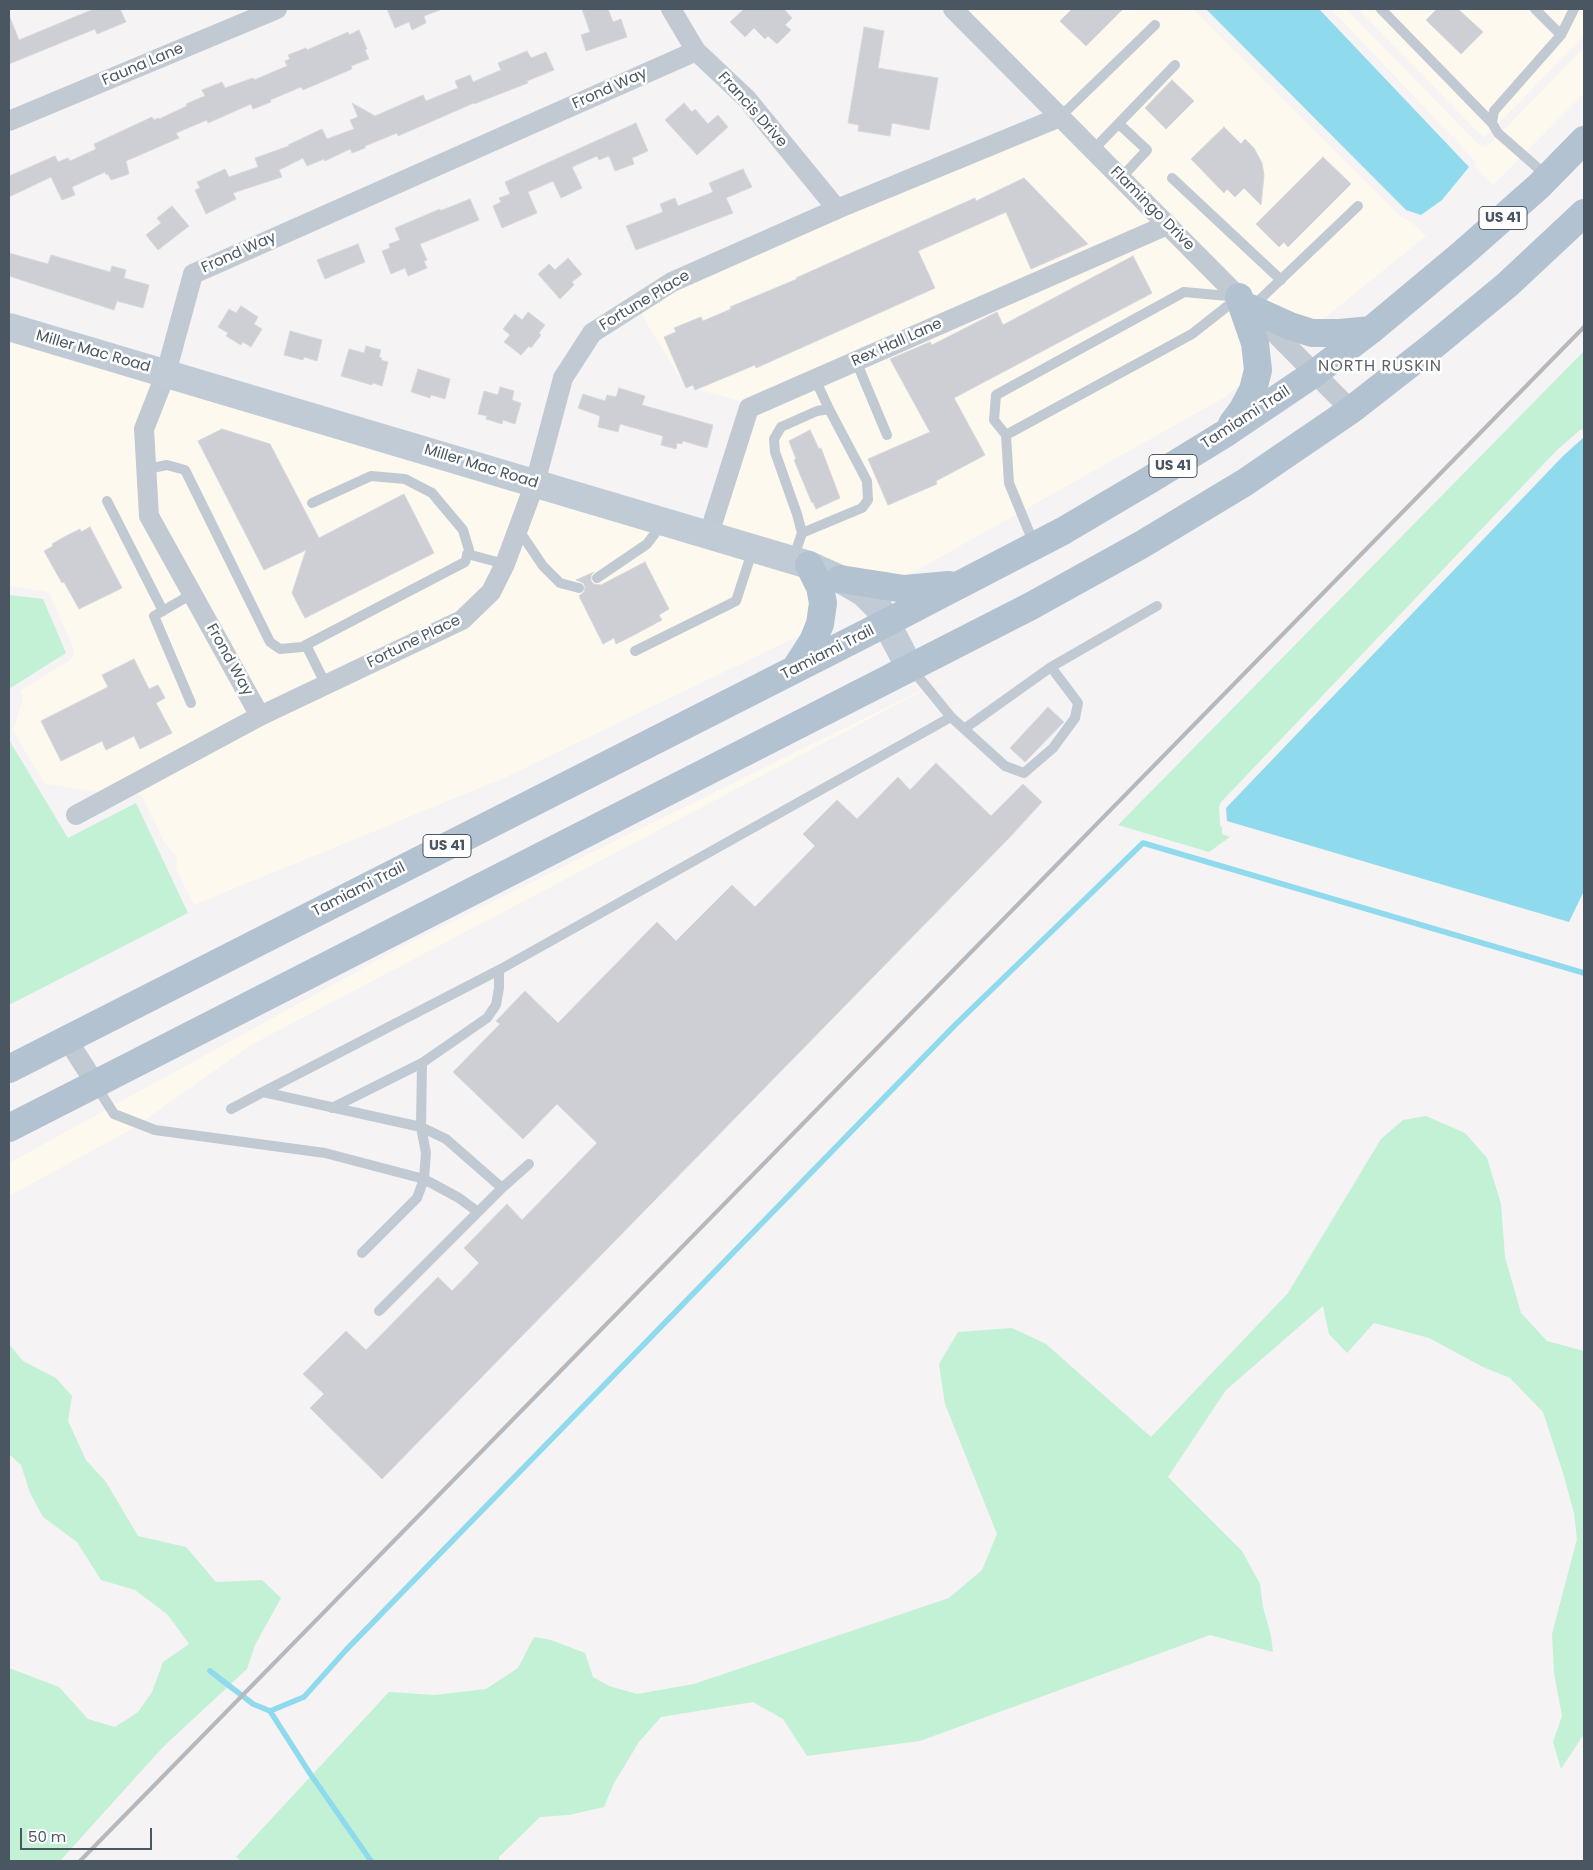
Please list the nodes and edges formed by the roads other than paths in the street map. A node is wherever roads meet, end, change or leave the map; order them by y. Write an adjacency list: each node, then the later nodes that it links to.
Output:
1 (277, 9): 12 (street, Fauna Lane)
2 (671, 9): 9 (street, Francis Drive)
3 (953, 9): 11 (street, Flamingo Drive)
4 (1381, 9): 13 (lane)
5 (1535, 9): 8 (lane)
6 (1574, 9): 8 (lane)
7 (1155, 25): 11 (lane)
8 (1561, 35): 13 (lane)
9 (696, 51): 21 (street, Francis Drive); 30 (street, Frond Way)
10 (1175, 65): 14 (lane)
11 (1060, 117): 16 (street, Flamingo Drive); 21 (street, Fortune Place)
12 (9, 121)
13 (1492, 123): 17 (lane)
14 (1119, 124): 16 (lane); 18 (lane)
15 (1584, 140): 17 (main road, Tamiami Trail / US 41)
16 (1093, 150): 18 (street, Flamingo Drive)
17 (1548, 177): 27 (main road, Tamiami Trail / US 41)
18 (1121, 178): 23 (street, Flamingo Drive)
19 (1172, 178): 24 (lane)
20 (1358, 206): 24 (lane)
21 (837, 209): 38 (street, Fortune Place)
22 (1584, 213): 33 (main road)
23 (1167, 225): 25 (street, Flamingo Drive); 28 (street, Rex Hall Lane)
24 (1281, 280): 25 (lane)
25 (1245, 303): 27 (main road); 29 (street, Flamingo Drive); 34 (main road); 36 (lane); 36 (lane)
26 (9, 327): 30 (street, Miller Mac Road)
27 (1371, 330): 29 (main road, Tamiami Trail / US 41)
28 (856, 361): 31 (street, Rex Hall Lane); 35 (lane)
29 (1315, 373): 33 (street, Flamingo Drive); 34 (main road, Tamiami Trail / US 41)
30 (166, 374): 37 (street, Frond Way); 38 (street, Miller Mac Road)
31 (815, 379): 32 (lane); 44 (street, Rex Hall Lane)
32 (829, 409): 43 (lane); 43 (lane)
33 (1351, 410): 61 (main road)
34 (1226, 433): 45 (main road, Tamiami Trail / US 41)
35 (887, 435)
36 (1006, 435): 45 (lane)
37 (147, 469): 54 (street, Frond Way); 58 (lane)
38 (535, 483): 41 (street, Miller Mac Road); 42 (street, Fortune Place)
39 (107, 501): 56 (lane)
40 (312, 503): 47 (lane)
41 (664, 521): 44 (street, Miller Mac Road); 50 (lane)
42 (518, 529): 49 (street, Fortune Place); 53 (lane)
43 (802, 533): 48 (lane)
44 (709, 534): 46 (street, Miller Mac Road)
45 (1035, 546): 52 (main road, Tamiami Trail / US 41)
46 (753, 548): 48 (street, Miller Mac Road); 59 (lane)
47 (467, 554): 49 (lane); 58 (lane)
48 (801, 563): 51 (street, Miller Mac Road); 62 (main road)
49 (505, 564): 63 (street, Fortune Place)
50 (597, 578)
51 (840, 578): 52 (main road); 57 (street, Miller Mac Road)
52 (960, 584): 57 (main road, Tamiami Trail / US 41)
53 (579, 588)
54 (192, 594): 56 (lane); 65 (street, Frond Way)
55 (1157, 606): 60 (lane)
56 (163, 610): 64 (lane)
57 (886, 623): 61 (street, Miller Mac Road); 62 (main road, Tamiami Trail / US 41)
58 (306, 644): 63 (lane)
59 (635, 650)
60 (1051, 667): 67 (lane); 67 (lane)
61 (910, 668): 66 (lane); 73 (main road)
62 (795, 669): 70 (main road, Tamiami Trail / US 41)
63 (326, 685): 65 (street, Fortune Place)
64 (191, 703)
65 (260, 716): 68 (street, Fortune Place)
66 (951, 717): 67 (lane); 69 (lane)
67 (964, 729)
68 (76, 815)
69 (499, 970): 71 (lane); 74 (lane)
70 (67, 1039): 72 (main road, Tamiami Trail / US 41); 73 (street)
71 (422, 1063): 75 (lane); 77 (lane)
72 (9, 1069)
73 (95, 1083): 78 (main road); 80 (lane)
74 (263, 1092): 75 (lane); 76 (lane)
75 (332, 1108): 77 (lane)
76 (231, 1109)
77 (421, 1127): 80 (lane); 81 (lane)
78 (9, 1128)
79 (529, 1164): 81 (lane)
80 (424, 1179): 82 (lane); 83 (lane)
81 (502, 1188): 82 (lane)
82 (478, 1212): 84 (lane)
83 (362, 1253)
84 (379, 1311)

